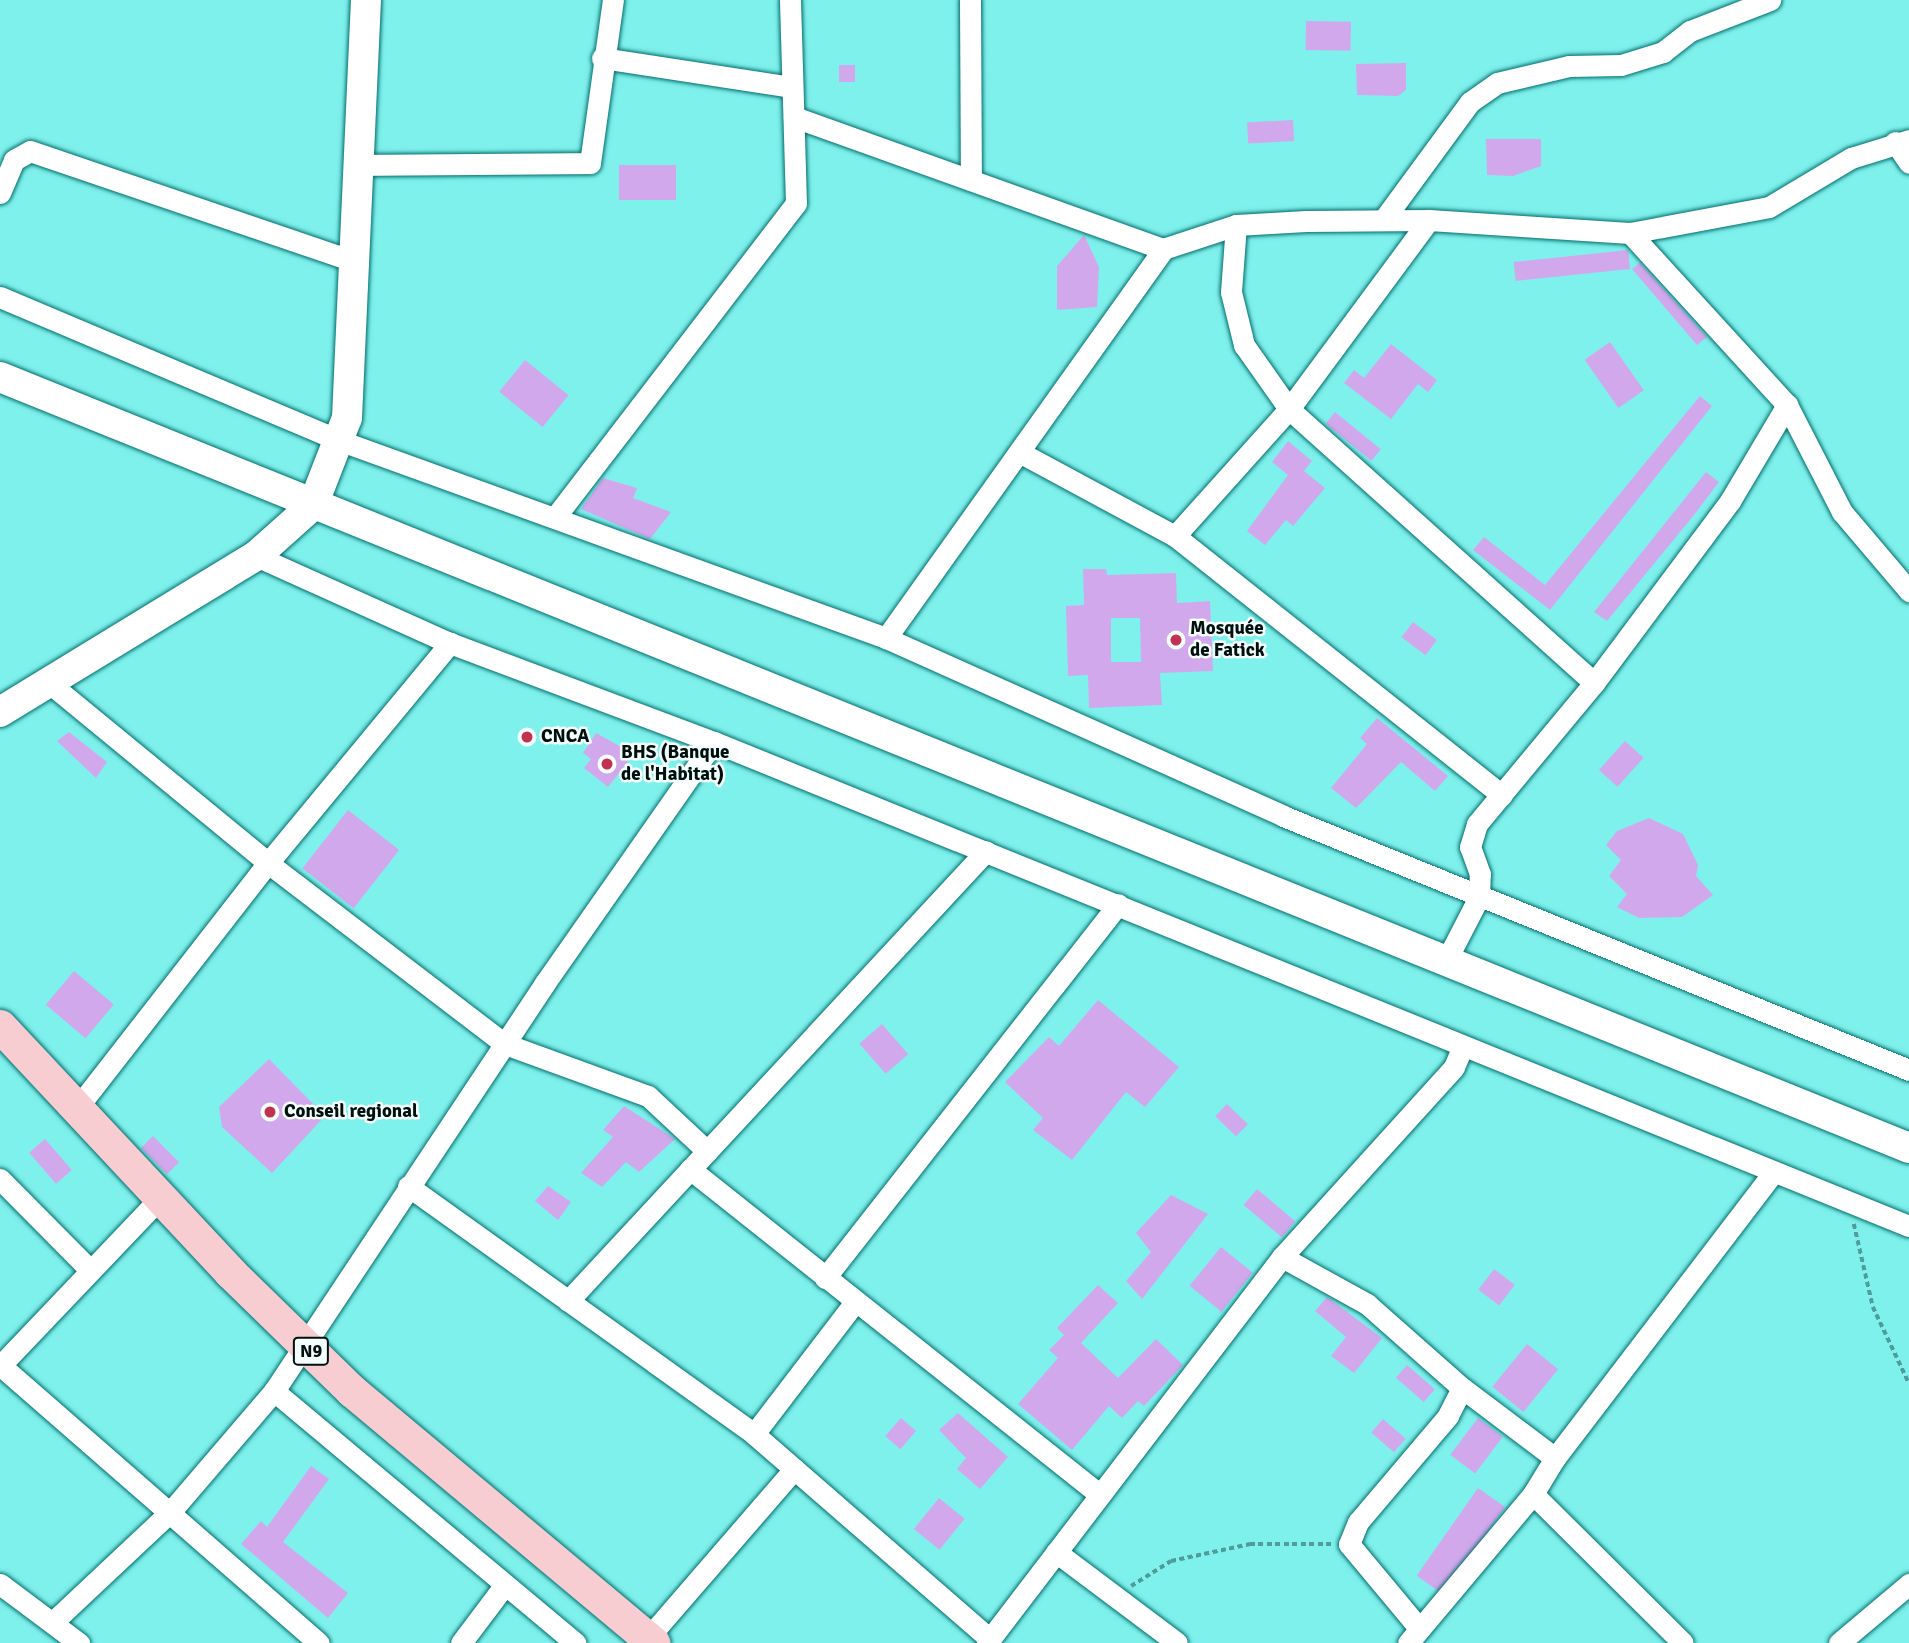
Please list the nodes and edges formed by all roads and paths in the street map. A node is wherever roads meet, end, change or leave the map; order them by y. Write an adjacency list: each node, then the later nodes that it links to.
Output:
1 (366, 0): 11 (street)
2 (613, 0): 6 (street)
3 (790, 0): 7 (street)
4 (970, 0): 12 (street)
5 (1770, 0): 14 (street)
6 (602, 58): 7 (street); 11 (street)
7 (792, 87): 8 (street)
8 (794, 117): 12 (street); 27 (street)
9 (1902, 141): 10 (street); 17 (street)
10 (1909, 163)
11 (359, 165): 19 (street)
12 (971, 180): 18 (street)
13 (0, 193): 19 (street)
14 (1384, 219): 15 (street); 16 (street)
15 (1429, 220): 17 (street); 23 (street)
16 (1236, 225): 18 (street); 23 (street)
17 (1630, 233): 22 (street)
18 (1163, 249): 25 (street)
19 (353, 261): 24 (street)
20 (0, 297): 24 (street)
21 (0, 376): 26 (street)
22 (1787, 405): 30 (street); 34 (street)
23 (1289, 409): 28 (street); 34 (street)
24 (341, 441): 26 (street); 27 (street)
25 (1018, 452): 28 (street); 31 (street)
26 (313, 505): 29 (street); 42 (street)
27 (556, 516): 31 (street)
28 (1175, 536): 37 (street)
29 (256, 556): 32 (street); 33 (street)
30 (1909, 591)
31 (886, 638): 40 (street)
32 (450, 643): 36 (street); 39 (street)
33 (48, 682): 35 (street); 39 (street)
34 (1594, 684): 37 (street)
35 (0, 712)
36 (714, 742): 38 (street); 44 (street)
37 (1502, 795): 40 (street)
38 (986, 852): 41 (street); 49 (street)
39 (268, 863): 44 (street); 47 (street)
40 (1479, 897): 42 (street); 46 (street)
41 (1118, 904): 45 (street); 59 (street)
42 (1446, 961): 48 (street)
43 (0, 1026): 47 (main road, N9)
44 (505, 1045): 49 (street); 53 (street)
45 (1462, 1048): 51 (street); 57 (street)
46 (1909, 1070)
47 (77, 1108): 54 (main road, N9)
48 (1909, 1148)
49 (707, 1151): 50 (street)
50 (690, 1169): 59 (street); 60 (street)
51 (1774, 1172): 55 (street); 68 (street)
52 (0, 1179): 58 (street)
53 (408, 1186): 60 (street); 62 (street)
54 (161, 1197): 58 (street); 62 (main road, N9)
55 (1848, 1202): 56 (street); 64 (path)
56 (1909, 1226)
57 (1282, 1257): 65 (street); 70 (street)
58 (89, 1269): 63 (street)
59 (825, 1278): 61 (street)
60 (568, 1301): 67 (street)
61 (855, 1302): 67 (street); 70 (street)
62 (306, 1346): 66 (street); 81 (main road, N9)
63 (0, 1365): 72 (street)
64 (1909, 1383)
65 (1462, 1388): 68 (street); 73 (street)
66 (274, 1391): 72 (street); 77 (street)
67 (754, 1434): 69 (street)
68 (1555, 1458): 71 (street)
69 (794, 1469): 81 (street); 82 (street)
70 (1099, 1494): 74 (street)
71 (1533, 1494): 80 (street); 88 (street)
72 (172, 1510): 79 (street); 84 (street)
73 (1349, 1544): 78 (path); 80 (street)
74 (1056, 1552): 78 (street); 82 (street)
75 (0, 1584): 79 (street)
76 (1909, 1584): 89 (street)
77 (504, 1586): 85 (street); 86 (street)
78 (1114, 1596): 87 (street)
79 (54, 1621): 83 (street)
80 (1414, 1635)
81 (650, 1641)
82 (989, 1641)
83 (79, 1643)
84 (319, 1643)
85 (461, 1643)
86 (575, 1643)
87 (1177, 1643)
88 (1683, 1643)
89 (1839, 1643)

